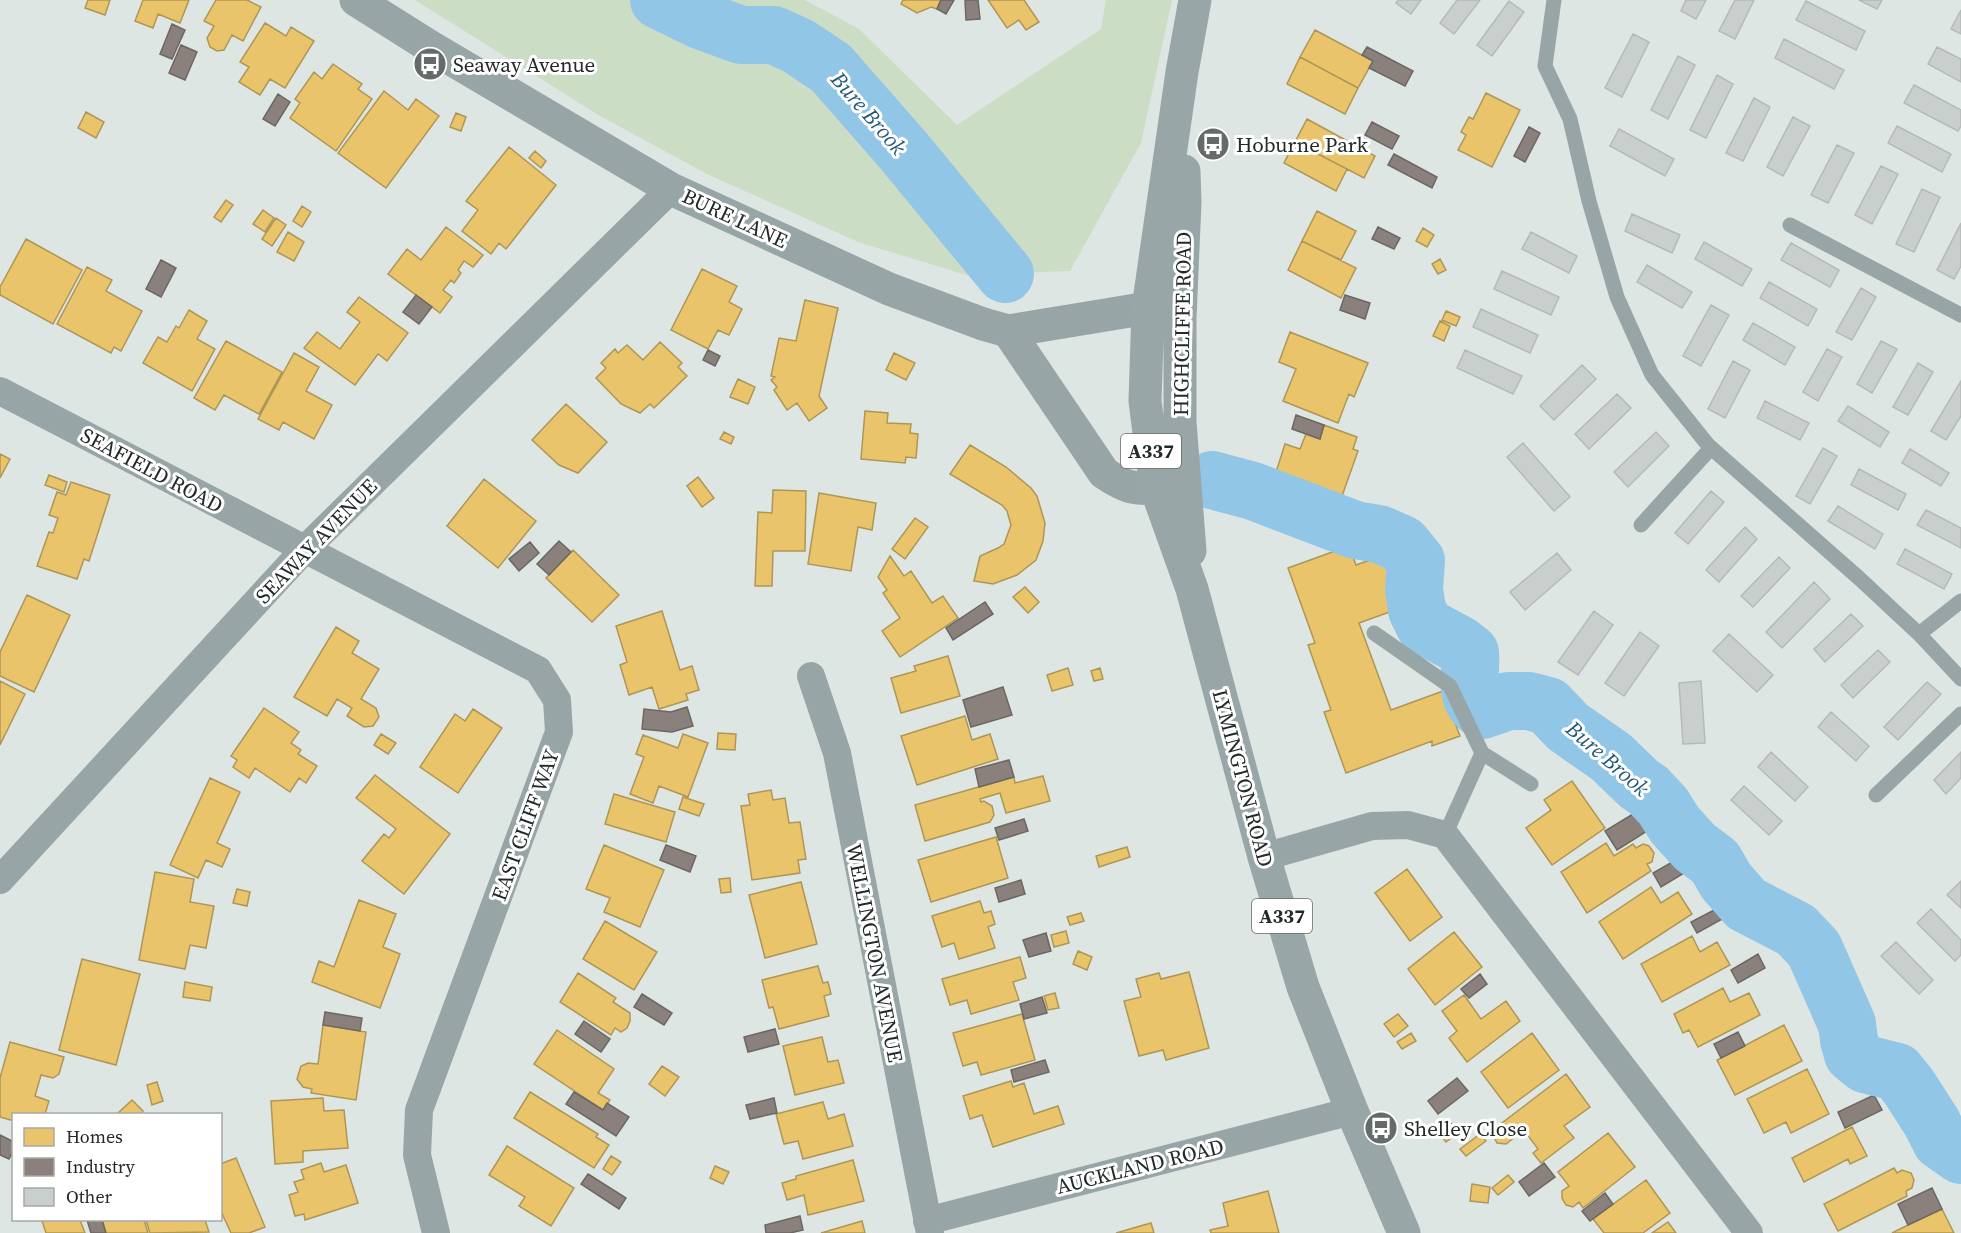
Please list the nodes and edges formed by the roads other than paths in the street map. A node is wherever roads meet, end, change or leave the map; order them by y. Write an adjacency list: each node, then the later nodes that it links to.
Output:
1 (356, 0): 5 (street, BURE LANE)
2 (1194, 0): 4 (main road, HIGHCLIFFE ROAD / A337)
3 (1554, 0): 12 (lane)
4 (1182, 72): 7 (main road, HIGHCLIFFE ROAD / A337); 9 (main road, HIGHCLIFFE ROAD / A337)
5 (671, 189): 10 (street, BURE LANE); 15 (street, SEAWAY AVENUE)
6 (1790, 225): 8 (lane)
7 (1148, 308): 9 (main road); 10 (street, BURE LANE); 13 (main road, HIGHCLIFFE ROAD / A337)
8 (1961, 315)
9 (1180, 318): 13 (main road, HIGHCLIFFE ROAD / A337)
10 (1008, 331): 13 (street)
11 (0, 391): 15 (street, SEAFIELD ROAD)
12 (1711, 448): 14 (lane); 19 (lane)
13 (1171, 487): 16 (main road, HIGHCLIFFE ROAD / A337)
14 (1641, 525)
15 (304, 550): 28 (street, SEAWAY AVENUE); 31 (street, EAST CLIFF WAY)
16 (1192, 589): 27 (main road, LYMINGTON ROAD / A337)
17 (1961, 601): 19 (lane)
18 (1374, 633): 23 (lane)
19 (1919, 634): 21 (lane)
20 (811, 676): 30 (street, WELLINGTON AVENUE)
21 (1961, 679)
22 (1961, 714): 25 (lane)
23 (1482, 753): 24 (lane); 26 (lane)
24 (1532, 784)
25 (1876, 795)
26 (1445, 835): 27 (street); 33 (street)
27 (1264, 857): 29 (main road, LYMINGTON ROAD / A337)
28 (0, 880)
29 (1352, 1111): 30 (street, AUCKLAND ROAD); 32 (main road, LYMINGTON ROAD / A337)
30 (928, 1227)
31 (428, 1230)
32 (1404, 1233)
33 (1749, 1233)

